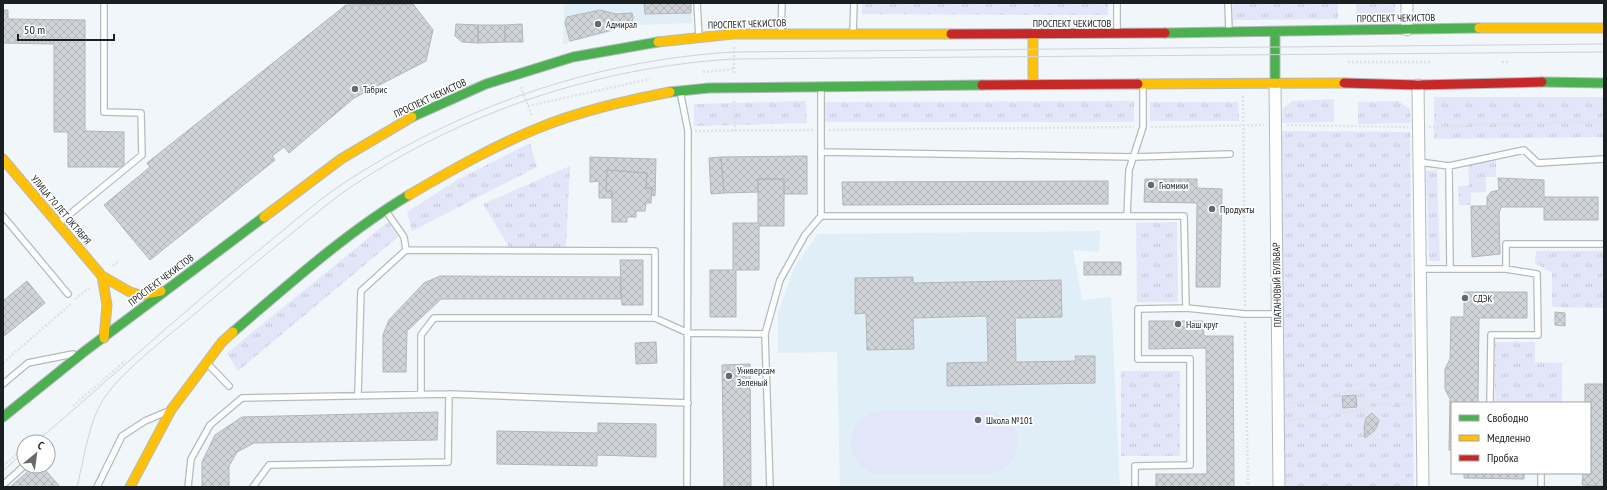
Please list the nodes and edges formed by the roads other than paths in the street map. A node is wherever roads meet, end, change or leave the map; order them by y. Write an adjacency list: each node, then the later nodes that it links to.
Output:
1 (104, 3): 35 (lane)
2 (697, 3): 16 (lane)
3 (782, 3): 11 (lane)
4 (854, 3): 13 (lane)
5 (1117, 3): 15 (lane)
6 (1228, 3): 12 (lane)
7 (1407, 3): 9 (street)
8 (1604, 28): 9 (main road, ПРОСПЕКТ ЧЕКИСТОВ)
9 (1406, 30): 10 (main road, ПРОСПЕКТ ЧЕКИСТОВ)
10 (1275, 32): 12 (main road, ПРОСПЕКТ ЧЕКИСТОВ); 17 (main road)
11 (780, 33): 13 (main road, ПРОСПЕКТ ЧЕКИСТОВ); 16 (main road, ПРОСПЕКТ ЧЕКИСТОВ)
12 (1228, 33): 15 (main road, ПРОСПЕКТ ЧЕКИСТОВ)
13 (853, 34): 14 (main road, ПРОСПЕКТ ЧЕКИСТОВ)
14 (1033, 34): 15 (main road, ПРОСПЕКТ ЧЕКИСТОВ); 19 (main road)
15 (1117, 34)
16 (699, 37): 42 (main road, ПРОСПЕКТ ЧЕКИСТОВ)
17 (1275, 83): 20 (main road); 21 (main road); 45 (street, ПЛАТАНОВЫЙ БУЛЬВАР)
18 (1604, 83): 21 (main road)
19 (1033, 84): 20 (main road); 22 (main road)
20 (1143, 85): 26 (lane)
21 (1418, 85): 29 (street)
22 (821, 86): 23 (main road); 24 (lane)
23 (680, 90): 31 (main road); 47 (lane)
24 (821, 152): 26 (lane); 33 (lane)
25 (1230, 154): 26 (lane)
26 (1134, 157): 34 (lane)
27 (3, 159): 35 (main road, УЛИЦА 70 ЛЕТ ОКТЯБРЯ)
28 (1604, 159): 30 (lane)
29 (1419, 162): 30 (lane); 38 (street)
30 (1450, 166): 39 (lane)
31 (385, 209): 37 (lane); 51 (main road)
32 (3, 216): 43 (lane)
33 (821, 216): 34 (lane); 48 (lane)
34 (1127, 216): 44 (lane)
35 (59, 223): 41 (main road, УЛИЦА 70 ЛЕТ ОКТЯБРЯ)
36 (1604, 244): 40 (lane)
37 (406, 250): 46 (lane); 54 (lane)
38 (1420, 269): 39 (lane); 72 (street)
39 (1450, 269): 40 (lane)
40 (1506, 270): 57 (lane)
41 (102, 276): 42 (main road, УЛИЦА 70 ЛЕТ ОКТЯБРЯ); 49 (main road, УЛИЦА 70 ЛЕТ ОКТЯБРЯ)
42 (165, 290): 49 (main road, ПРОСПЕКТ ЧЕКИСТОВ)
43 (68, 294)
44 (1186, 308): 45 (lane); 70 (lane)
45 (1278, 314): 71 (street, ПЛАТАНОВЫЙ БУЛЬВАР)
46 (655, 318): 47 (lane); 55 (lane)
47 (688, 334): 48 (lane); 58 (lane)
48 (765, 334): 69 (lane)
49 (104, 338): 50 (main road, ПРОСПЕКТ ЧЕКИСТОВ)
50 (85, 351): 52 (lane); 60 (main road, ПРОСПЕКТ ЧЕКИСТОВ)
51 (206, 362): 53 (lane); 59 (main road)
52 (3, 384)
53 (229, 386)
54 (358, 394): 55 (lane); 66 (lane)
55 (421, 394): 56 (lane)
56 (449, 394): 58 (lane); 67 (lane)
57 (1490, 402)
58 (688, 403): 68 (lane)
59 (171, 410): 64 (lane); 65 (main road)
60 (3, 417)
61 (16, 473): 63 (lane)
62 (1541, 474): 73 (lane)
63 (3, 485)
64 (97, 487)
65 (130, 487)
66 (188, 487)
67 (253, 487)
68 (687, 487)
69 (770, 487)
70 (1135, 487)
71 (1279, 487)
72 (1423, 487)
73 (1541, 487)

